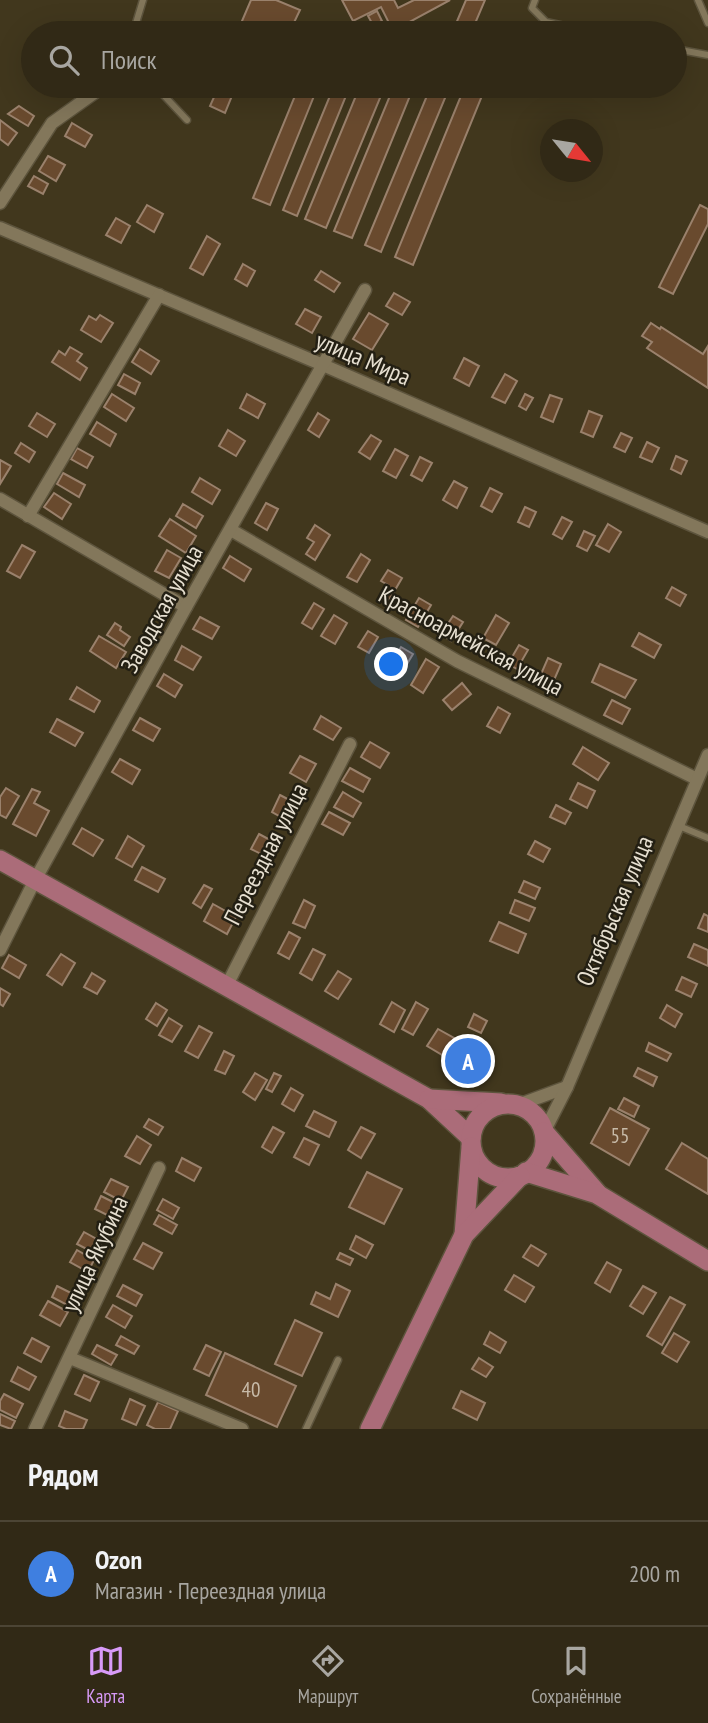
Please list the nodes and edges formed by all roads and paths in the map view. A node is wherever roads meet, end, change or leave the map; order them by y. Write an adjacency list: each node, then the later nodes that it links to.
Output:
1 (142, 0): 4 (lane)
2 (535, 0): 5 (lane)
3 (698, 0): 6 (lane)
4 (136, 21)
5 (545, 21)
6 (708, 23)
7 (687, 51): 8 (lane)
8 (708, 55)
9 (87, 98): 12 (street)
10 (166, 98): 11 (lane)
11 (187, 120)
12 (0, 203)
13 (0, 228): 15 (street, улица Мира)
14 (365, 290): 16 (street, Заводская улица)
15 (159, 295): 16 (street, улица Мира); 18 (street)
16 (323, 365): 19 (street, Заводская улица); 20 (street, улица Мира)
17 (0, 499): 18 (street)
18 (28, 516): 21 (street)
19 (231, 530): 21 (street, Заводская улица); 24 (street, Красноармейская улица)
20 (708, 532)
21 (186, 607): 28 (street, Заводская улица)
22 (350, 744): 30 (street, Переездная улица)
23 (708, 755): 24 (street, Октябрьская улица)
24 (697, 779): 25 (street, Октябрьская улица)
25 (679, 826): 26 (lane); 31 (street, Октябрьская улица)
26 (708, 838)
27 (0, 860): 28 (main road)
28 (35, 880): 29 (street, Заводская улица); 30 (main road)
29 (0, 950)
30 (226, 986): 32 (main road)
31 (567, 1087): 33 (street); 34 (street, Октябрьская улица)
32 (429, 1099): 33 (main road); 35 (main road)
33 (512, 1104): 34 (main road); 35 (main road)
34 (544, 1132): 37 (main road); 38 (main road)
35 (471, 1142): 37 (main road); 39 (main road)
36 (159, 1168): 41 (street, улица Якубина)
37 (523, 1174): 38 (main road); 39 (main road)
38 (597, 1194): 40 (main road)
39 (464, 1235): 46 (main road)
40 (708, 1261)
41 (69, 1358): 43 (street, улица Якубина); 44 (street)
42 (338, 1360): 45 (lane)
43 (35, 1429)
44 (242, 1429)
45 (306, 1429)
46 (370, 1429)

